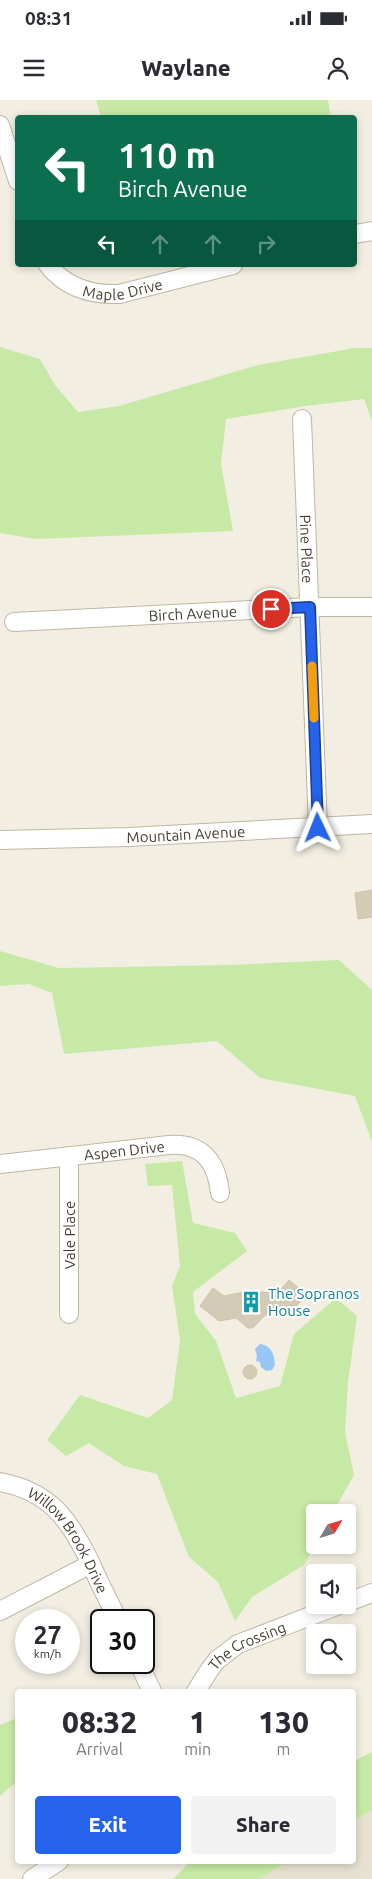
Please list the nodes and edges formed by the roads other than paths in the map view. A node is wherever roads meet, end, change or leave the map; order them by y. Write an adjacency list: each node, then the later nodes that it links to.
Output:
1 (0, 125): 2 (street)
2 (15, 172)
3 (372, 231): 4 (street)
4 (357, 234)
5 (50, 267): 6 (street, Maple Drive)
6 (226, 267)
7 (302, 420): 8 (street, Pine Place)
8 (310, 607): 9 (street, Birch Avenue); 10 (street, Birch Avenue); 12 (street, Pine Place)
9 (372, 607)
10 (14, 622)
11 (372, 824): 12 (street, Mountain Avenue)
12 (318, 828): 13 (street, Mountain Avenue)
13 (0, 840)
14 (69, 1156): 15 (street, Aspen Drive); 16 (street, Aspen Drive); 17 (street, Vale Place)
15 (0, 1164)
16 (220, 1193)
17 (69, 1314)
18 (0, 1482): 19 (street, Willow Brook Drive)
19 (91, 1564): 22 (street, Willow Brook Drive); 23 (street)
20 (372, 1593): 21 (street)
21 (356, 1599)
22 (113, 1609)
23 (0, 1611)
24 (316, 1614): 27 (street, The Crossing)
25 (144, 1674): 26 (street)
26 (151, 1689)
27 (197, 1689)
28 (54, 1864): 29 (street)
29 (32, 1879)

